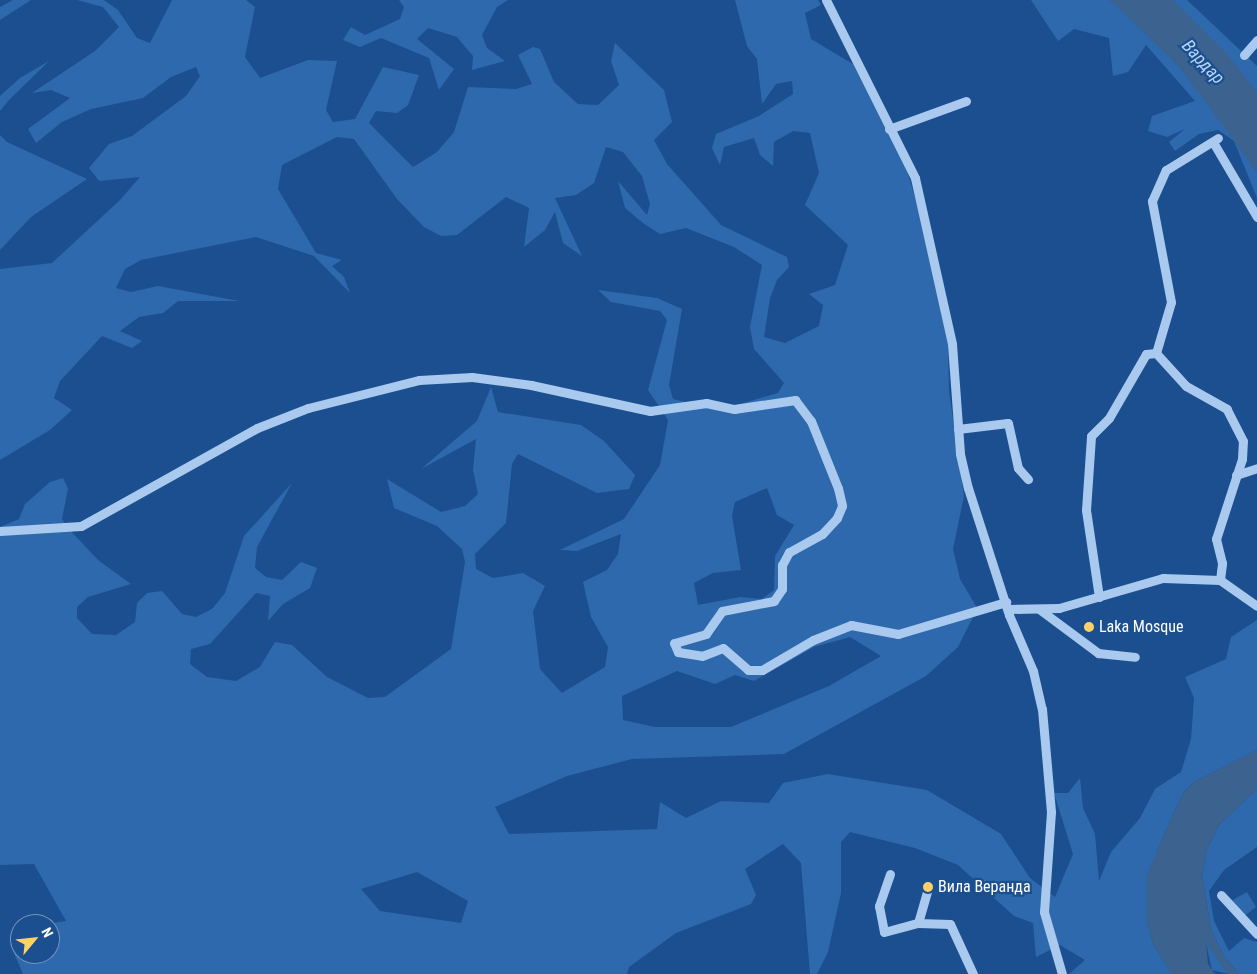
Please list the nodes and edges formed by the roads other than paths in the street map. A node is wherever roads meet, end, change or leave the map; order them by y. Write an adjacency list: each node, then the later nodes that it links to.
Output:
1 (826, 0): 5 (street)
2 (1257, 40): 3 (street)
3 (1244, 55)
4 (966, 101): 5 (street)
5 (889, 130): 8 (street)
6 (1257, 217): 7 (street)
7 (1156, 353): 10 (street); 14 (street)
8 (958, 429): 11 (street); 15 (street)
9 (1257, 468): 10 (street)
10 (1236, 475): 13 (street)
11 (1028, 479)
12 (0, 531): 15 (street)
13 (1220, 580): 14 (street); 16 (street)
14 (1098, 597): 17 (street)
15 (1007, 606): 17 (street); 25 (street)
16 (1257, 606)
17 (1039, 609): 18 (street)
18 (1136, 657)
19 (890, 874): 22 (street)
20 (928, 887): 22 (street)
21 (1221, 895): 23 (street)
22 (918, 923): 24 (street)
23 (1257, 934)
24 (973, 974)
25 (1062, 974)

